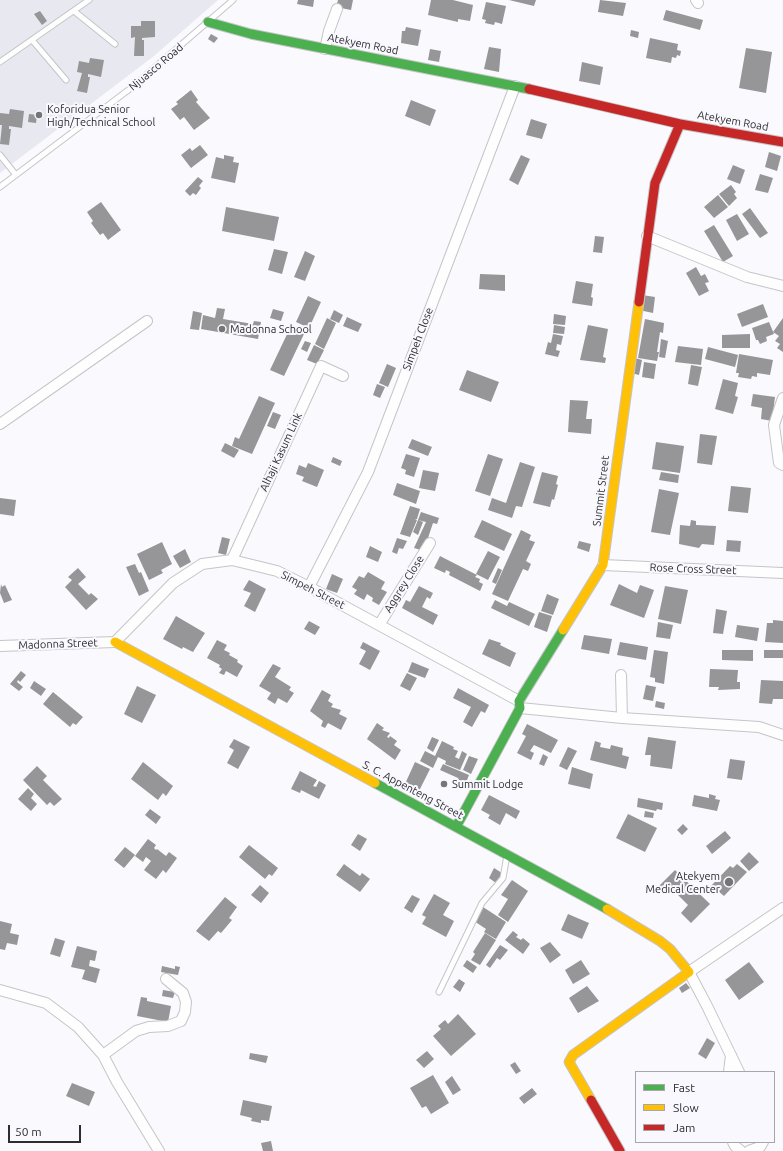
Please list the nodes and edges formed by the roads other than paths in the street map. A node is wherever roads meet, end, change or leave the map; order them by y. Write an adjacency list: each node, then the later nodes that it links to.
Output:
1 (89, 0): 4 (lane)
2 (232, 0): 5 (lane, Njuasco Road)
3 (337, 9): 8 (street)
4 (74, 11): 6 (lane); 7 (lane)
5 (208, 22): 8 (street, Atekyem Road); 15 (lane, Njuasco Road)
6 (32, 40): 9 (lane); 10 (lane)
7 (115, 44)
8 (325, 49): 11 (street, Atekyem Road)
9 (0, 62)
10 (66, 80)
11 (515, 86): 12 (street, Atekyem Road); 28 (street, Simpeh Close)
12 (680, 124): 13 (street, Atekyem Road); 17 (street, Summit Street)
13 (783, 142)
14 (0, 155): 15 (lane)
15 (16, 175): 16 (lane, Njuasco Road)
16 (0, 187)
17 (647, 236): 18 (street); 26 (street, Summit Street)
18 (783, 286)
19 (147, 320): 22 (street)
20 (343, 376): 25 (street, Alhaji Kasum Link)
21 (783, 398): 23 (street)
22 (0, 424)
23 (783, 465)
24 (430, 543): 29 (street, Aggrey Close)
25 (232, 560): 28 (street, Simpeh Street); 30 (street, Simpeh Street)
26 (604, 565): 27 (street, Rose Cross Street); 33 (street, Summit Street)
27 (783, 573)
28 (309, 587): 29 (street, Simpeh Street)
29 (379, 625): 33 (street, Simpeh Street)
30 (115, 642): 31 (street, Madonna Street); 36 (street, S. C. Appenteng Street)
31 (0, 646)
32 (621, 675): 34 (street)
33 (520, 705): 34 (street); 36 (street, Summit Street)
34 (622, 718): 35 (street)
35 (783, 735)
36 (456, 827): 37 (street, S. C. Appenteng Street)
37 (507, 854): 39 (street, S. C. Appenteng Street); 42 (lane)
38 (783, 908): 39 (street)
39 (689, 972): 43 (street); 50 (street)
40 (166, 979): 44 (street)
41 (0, 990): 44 (street)
42 (439, 992)
43 (731, 1053): 45 (street); 46 (street)
44 (103, 1055): 49 (street)
45 (729, 1071)
46 (739, 1071)
47 (734, 1143): 51 (street)
48 (762, 1143): 52 (street)
49 (159, 1151)
50 (620, 1151)
51 (741, 1151)
52 (749, 1151)

